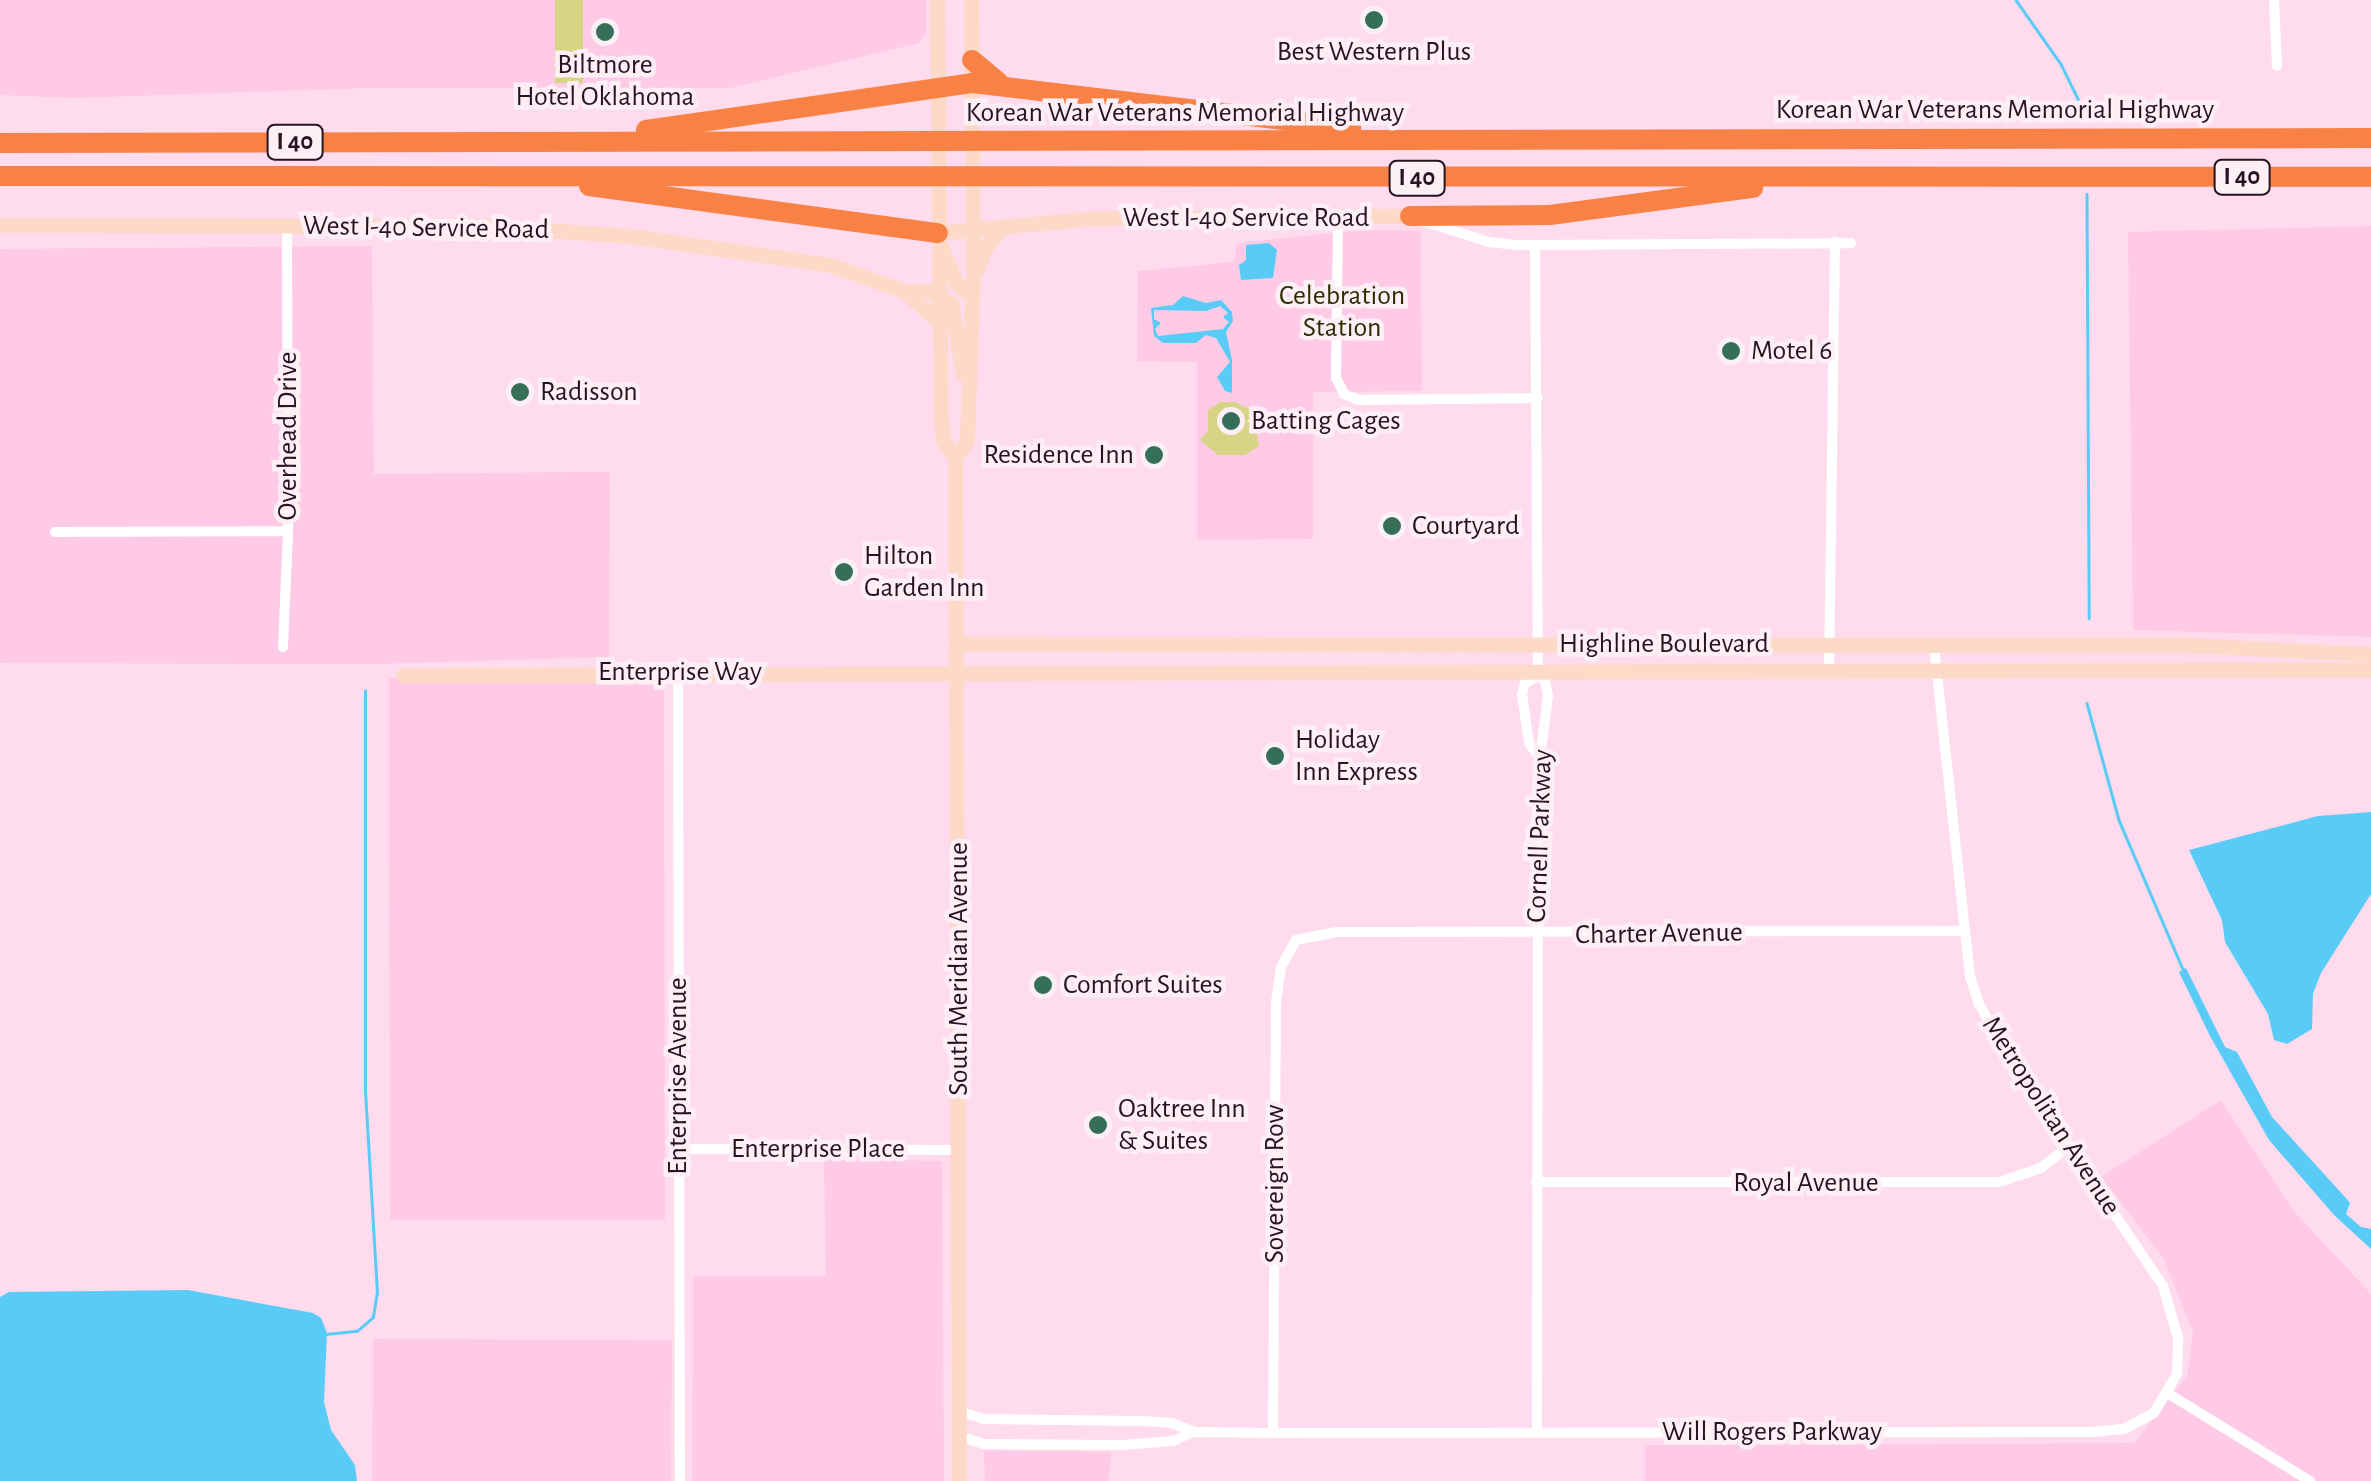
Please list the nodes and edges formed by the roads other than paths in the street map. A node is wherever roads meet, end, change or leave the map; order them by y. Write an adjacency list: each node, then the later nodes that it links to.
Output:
1 (938, 0): 7 (street, South Meridian Avenue)
2 (971, 0): 4 (street, South Meridian Avenue)
3 (2274, 0): 5 (street)
4 (972, 60): 6 (street, South Meridian Avenue); 8 (highway)
5 (2277, 66)
6 (972, 83): 7 (highway); 8 (highway); 22 (street, South Meridian Avenue)
7 (938, 86): 11 (highway); 23 (street, South Meridian Avenue)
8 (1006, 86): 9 (highway)
9 (1442, 138): 10 (highway, Korean War Veterans Memorial Highway / I 40); 11 (highway, Korean War Veterans Memorial Highway / I 40)
10 (2371, 138)
11 (541, 141): 12 (highway, Korean War Veterans Memorial Highway / I 40)
12 (0, 143)
13 (0, 176): 14 (highway, I 40)
14 (523, 176): 15 (highway, I 40); 23 (highway)
15 (1834, 178): 16 (highway, I 40); 17 (highway)
16 (2371, 178)
17 (1410, 216): 18 (street, West I-40 Service Road); 26 (street, West I-40 Service Road)
18 (1338, 218): 21 (street, West I-40 Service Road); 33 (street)
19 (0, 225): 20 (street, West I-40 Service Road)
20 (287, 225): 28 (street, West I-40 Service Road); 35 (street, Overhead Drive)
21 (1002, 228): 22 (street, West I-40 Service Road); 27 (street)
22 (972, 232): 23 (street, West I-40 Service Road); 27 (street, South Meridian Avenue)
23 (938, 237): 29 (street, South Meridian Avenue); 30 (street)
24 (1835, 242): 25 (street, West I-40 Service Road); 26 (street, West I-40 Service Road); 40 (street)
25 (1851, 243)
26 (1535, 246): 33 (street, Cornell Parkway)
27 (972, 277): 30 (street, South Meridian Avenue)
28 (904, 290): 29 (street, West I-40 Service Road); 31 (street, West I-40 Service Road)
29 (938, 294): 31 (street, South Meridian Avenue); 32 (street)
30 (972, 296): 32 (street, South Meridian Avenue)
31 (939, 322): 34 (street, South Meridian Avenue)
32 (968, 388): 34 (street, South Meridian Avenue)
33 (1538, 398): 39 (street, Cornell Parkway)
34 (955, 458): 37 (street, South Meridian Avenue)
35 (288, 531): 36 (street); 42 (street, Overhead Drive)
36 (55, 532)
37 (957, 644): 38 (street, Highline Boulevard); 46 (street, South Meridian Avenue)
38 (1033, 644): 39 (street, Highline Boulevard); 47 (street)
39 (1538, 644): 40 (street, Highline Boulevard); 50 (street, Cornell Parkway)
40 (1829, 644): 41 (street, Highline Boulevard); 48 (street)
41 (1934, 646): 43 (street, Highline Boulevard); 49 (street, Metropolitan Avenue)
42 (283, 647)
43 (2371, 654)
44 (2371, 669): 49 (street, Highline Boulevard)
45 (678, 672): 46 (street, Enterprise Way); 51 (street, Enterprise Way); 57 (street, Enterprise Avenue)
46 (958, 672): 47 (street, Highline Boulevard); 58 (street, South Meridian Avenue)
47 (1033, 672): 50 (street, Highline Boulevard)
48 (1829, 672): 49 (street, Highline Boulevard); 50 (street, Highline Boulevard)
49 (1938, 672): 53 (street, Metropolitan Avenue)
50 (1538, 674): 52 (street, Cornell Parkway); 52 (street)
51 (403, 675)
52 (1539, 757): 54 (street, Cornell Parkway)
53 (1962, 931): 54 (street, Charter Avenue); 56 (street, Metropolitan Avenue)
54 (1538, 935): 55 (street, Charter Avenue); 59 (street, Cornell Parkway)
55 (1296, 940): 66 (street, Sovereign Row)
56 (2067, 1148): 59 (street, Royal Avenue); 60 (street, Metropolitan Avenue)
57 (677, 1149): 58 (street, Enterprise Place); 70 (street, Enterprise Avenue)
58 (959, 1150): 61 (street, South Meridian Avenue)
59 (1536, 1182): 65 (street, Cornell Parkway)
60 (2169, 1394): 65 (street, Will Rogers Parkway); 72 (street)
61 (959, 1411): 62 (street, Will Rogers Parkway); 67 (street, South Meridian Avenue)
62 (1068, 1420): 63 (street, Will Rogers Parkway); 68 (street)
63 (1106, 1420): 64 (street, Will Rogers Parkway); 69 (street)
64 (1194, 1432): 66 (street, Will Rogers Parkway); 69 (street, Will Rogers Parkway)
65 (1536, 1432): 66 (street, Will Rogers Parkway)
66 (1273, 1433)
67 (958, 1436): 68 (street, Will Rogers Parkway); 71 (street, South Meridian Avenue)
68 (1067, 1444): 69 (street, Will Rogers Parkway)
69 (1106, 1444)
70 (680, 1481)
71 (959, 1481)
72 (2310, 1481)

